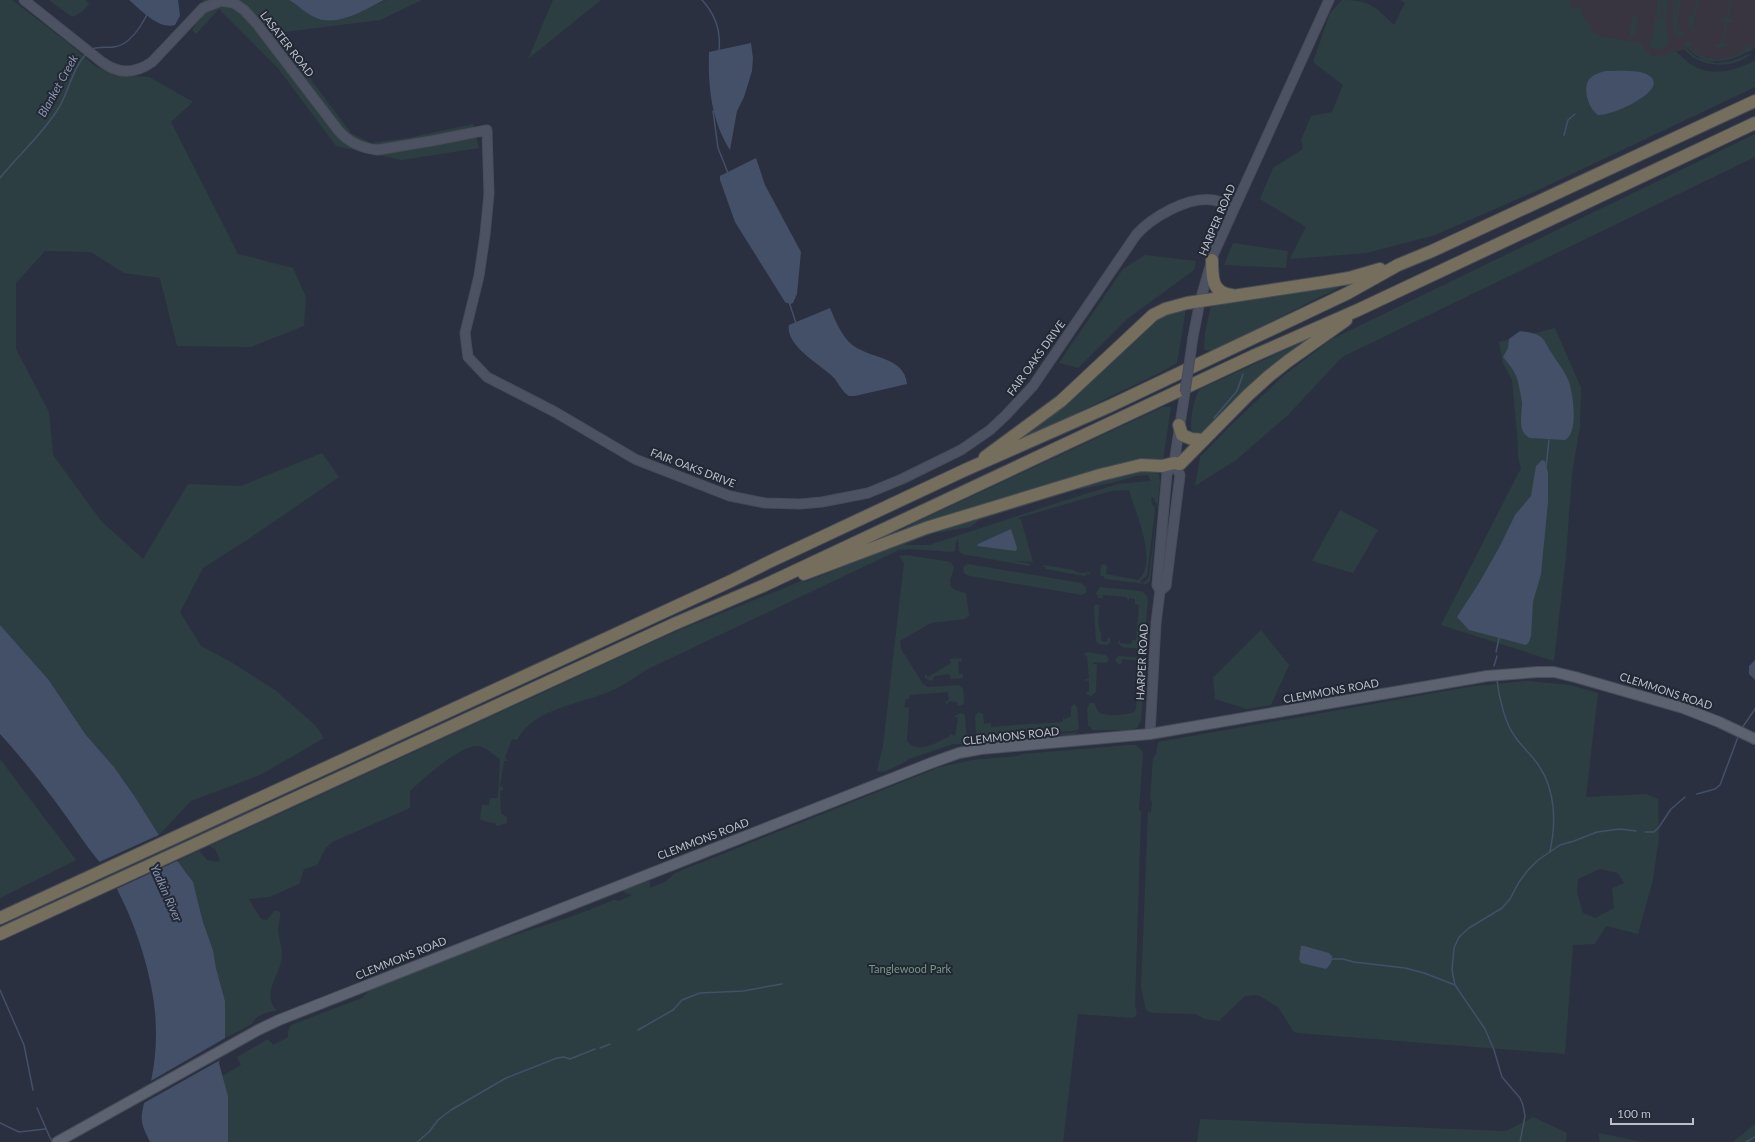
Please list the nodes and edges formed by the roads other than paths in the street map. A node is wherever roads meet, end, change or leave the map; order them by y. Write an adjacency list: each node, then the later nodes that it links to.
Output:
1 (24, 0): 5 (street, LASATER ROAD)
2 (1329, 0): 6 (street, HARPER ROAD)
3 (1755, 101): 8 (highway)
4 (1755, 123): 11 (highway)
5 (487, 130): 6 (street, FAIR OAKS DRIVE)
6 (1233, 208): 7 (street, HARPER ROAD)
7 (1212, 260): 9 (highway); 10 (street, HARPER ROAD)
8 (1398, 265): 9 (highway); 15 (highway)
9 (1234, 295): 10 (highway)
10 (1200, 301): 12 (street, HARPER ROAD, bridge); 15 (highway)
11 (1358, 310): 13 (highway); 16 (highway)
12 (1180, 420): 13 (highway); 14 (street, HARPER ROAD)
13 (1204, 440): 14 (highway)
14 (1174, 463): 16 (highway); 17 (street, HARPER ROAD); 17 (street, HARPER ROAD)
15 (965, 470): 20 (highway)
16 (765, 585): 21 (highway)
17 (1160, 591): 18 (street, HARPER ROAD)
18 (1150, 734): 19 (main road, CLEMMONS ROAD); 22 (main road, CLEMMONS ROAD)
19 (1755, 739)
20 (0, 918)
21 (0, 934)
22 (57, 1142)

